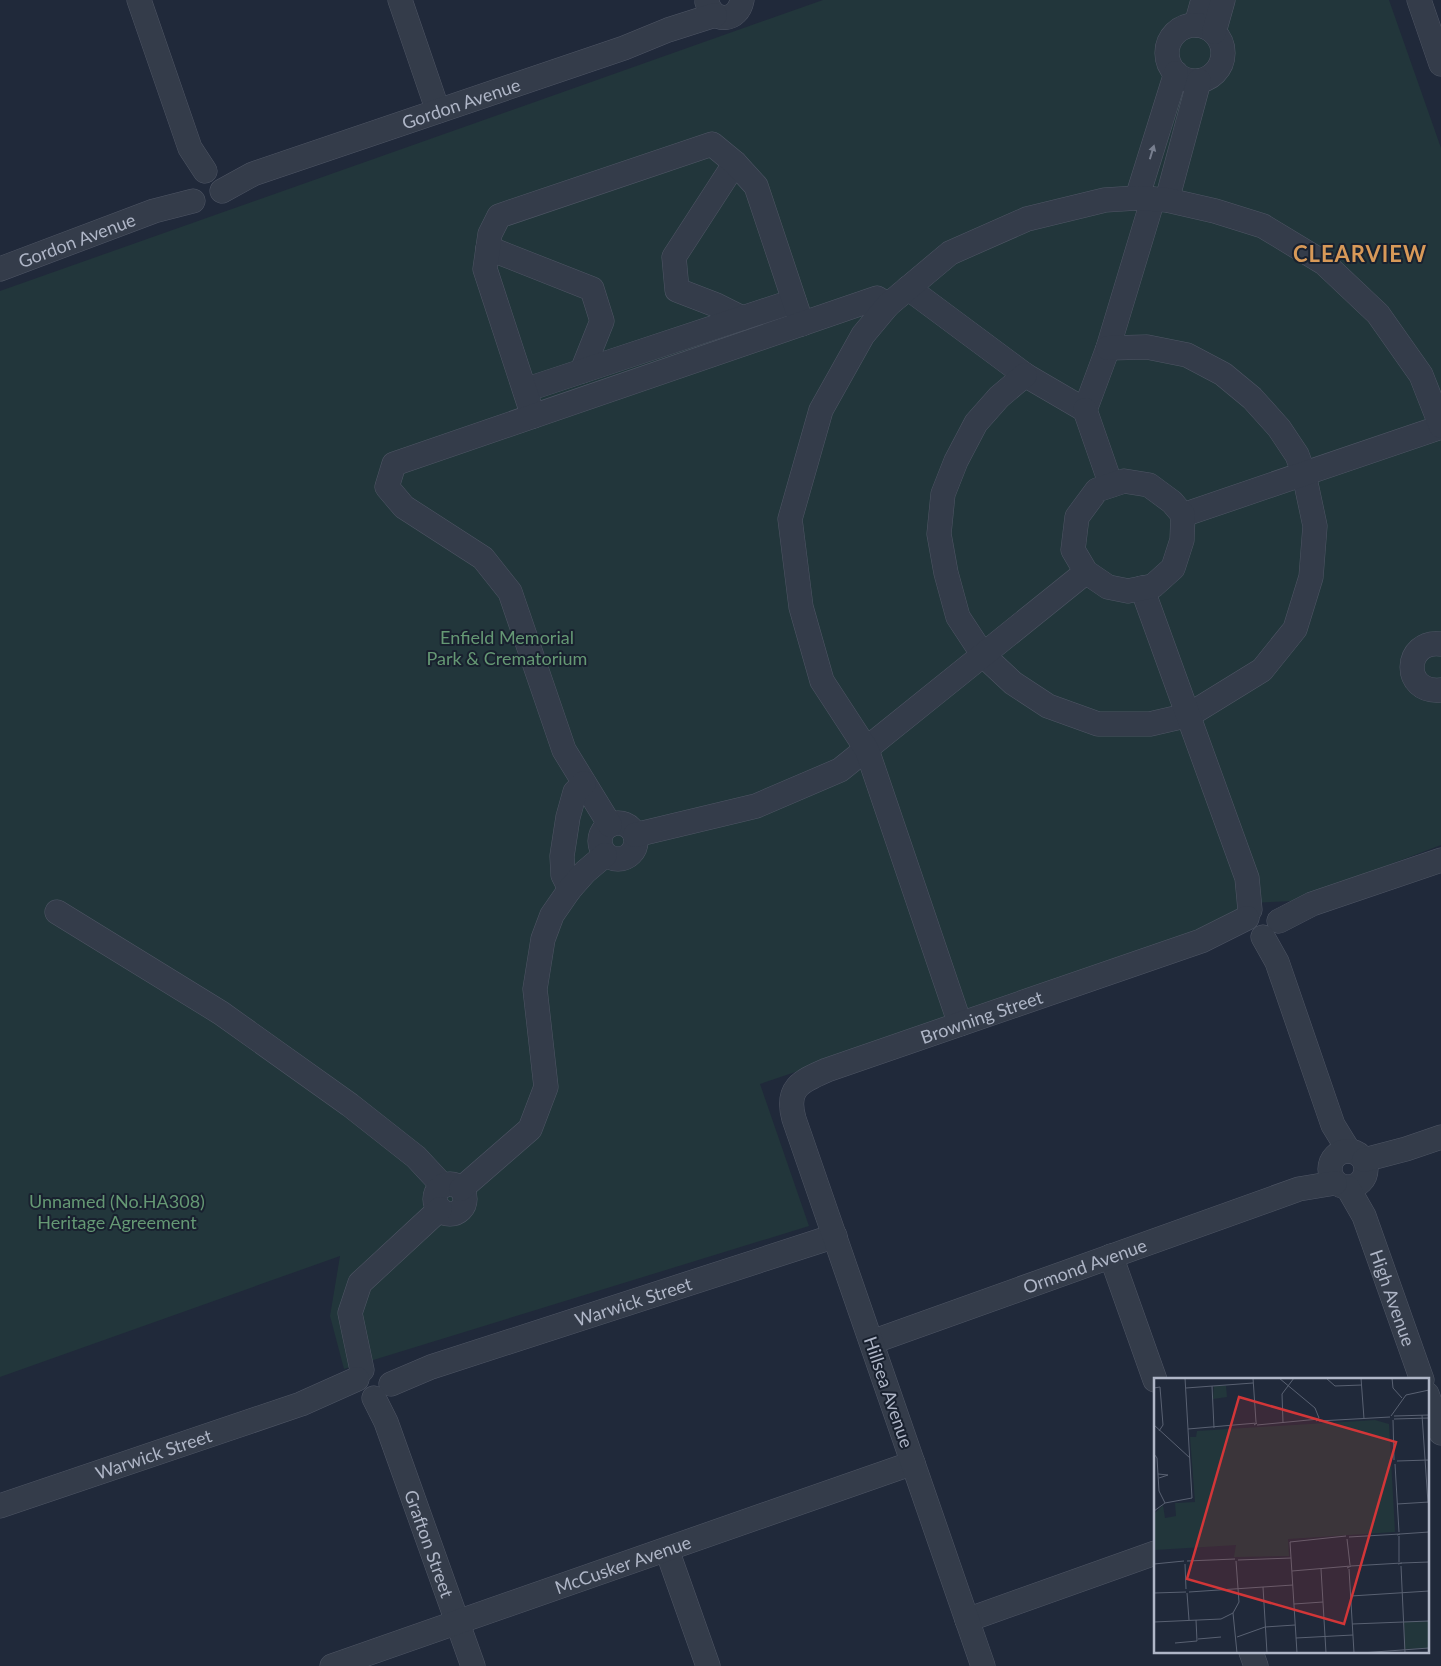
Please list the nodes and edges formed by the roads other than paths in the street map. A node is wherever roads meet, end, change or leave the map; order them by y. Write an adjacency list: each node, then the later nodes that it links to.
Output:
1 (139, 0): 14 (street)
2 (400, 0): 12 (street)
3 (1203, 0): 8 (street)
4 (1223, 0): 8 (street)
5 (1419, 0): 9 (street)
6 (746, 2): 7 (street)
7 (708, 5): 12 (street, Gordon Avenue)
8 (1205, 28): 10 (street); 11 (street)
9 (1441, 64)
10 (1176, 74): 11 (street); 15 (street, one-way to 10)
11 (1199, 81): 15 (street)
12 (438, 111): 14 (street, Gordon Avenue)
13 (736, 163): 16 (street); 19 (street); 21 (street)
14 (203, 185): 17 (street, Gordon Avenue)
15 (1152, 199): 18 (street); 23 (street); 29 (street)
16 (488, 248): 24 (street); 26 (street)
17 (0, 269)
18 (908, 288): 20 (street); 25 (street)
19 (794, 301): 21 (street); 22 (street)
20 (888, 305): 22 (street); 39 (street)
21 (742, 318): 24 (street)
22 (802, 324): 28 (street)
23 (1108, 348): 27 (street); 30 (street)
24 (582, 371): 26 (street)
25 (1025, 375): 27 (street); 36 (street)
26 (525, 390): 28 (street)
27 (1085, 410): 31 (street)
28 (533, 416): 40 (street)
29 (1441, 427): 30 (street)
30 (1304, 474): 32 (street); 38 (street)
31 (1111, 486): 32 (street); 33 (street)
32 (1183, 515): 34 (street)
33 (1086, 572): 34 (street); 36 (street)
34 (1142, 588): 38 (street, High Avenue)
35 (1441, 644): 37 (street)
36 (983, 656): 38 (street); 39 (street)
37 (1441, 690)
38 (1189, 716): 47 (street, High Avenue)
39 (867, 750): 42 (street); 48 (street)
40 (584, 783): 41 (street); 45 (street)
41 (610, 825): 42 (street); 43 (street)
42 (635, 834): 43 (street)
43 (606, 854): 45 (street, Grafton Street)
44 (1441, 860): 47 (street, Browning Street)
45 (570, 889): 52 (street, Grafton Street)
46 (57, 912): 52 (street)
47 (1263, 920): 48 (street, Browning Street); 51 (street, High Avenue)
48 (960, 1024): 49 (street, Browning Street)
49 (794, 1119): 53 (street, Hillsea Avenue)
50 (1441, 1137): 51 (street, Ormond Avenue)
51 (1348, 1170): 54 (street, Ormond Avenue); 57 (street, High Avenue)
52 (448, 1195): 58 (street, Grafton Street)
53 (835, 1236): 55 (street, Hillsea Avenue); 58 (street, Warwick Street)
54 (1111, 1256): 55 (street, Ormond Avenue); 56 (street)
55 (872, 1342): 61 (street, Hillsea Avenue)
56 (1154, 1378)
57 (1421, 1378)
58 (374, 1382): 62 (street, Warwick Street); 66 (street, Grafton Street)
59 (1434, 1404): 60 (street)
60 (1441, 1433)
61 (913, 1463): 63 (street, McCusker Avenue); 65 (street, Hillsea Avenue)
62 (2, 1506)
63 (667, 1550): 66 (street, McCusker Avenue); 70 (street)
64 (1154, 1553): 65 (street)
65 (967, 1620): 71 (street, Hillsea Avenue)
66 (458, 1623): 68 (street, McCusker Avenue); 69 (street, Grafton Street)
67 (1252, 1654): 72 (street)
68 (332, 1666)
69 (473, 1666)
70 (708, 1666)
71 (983, 1666)
72 (1256, 1666)

